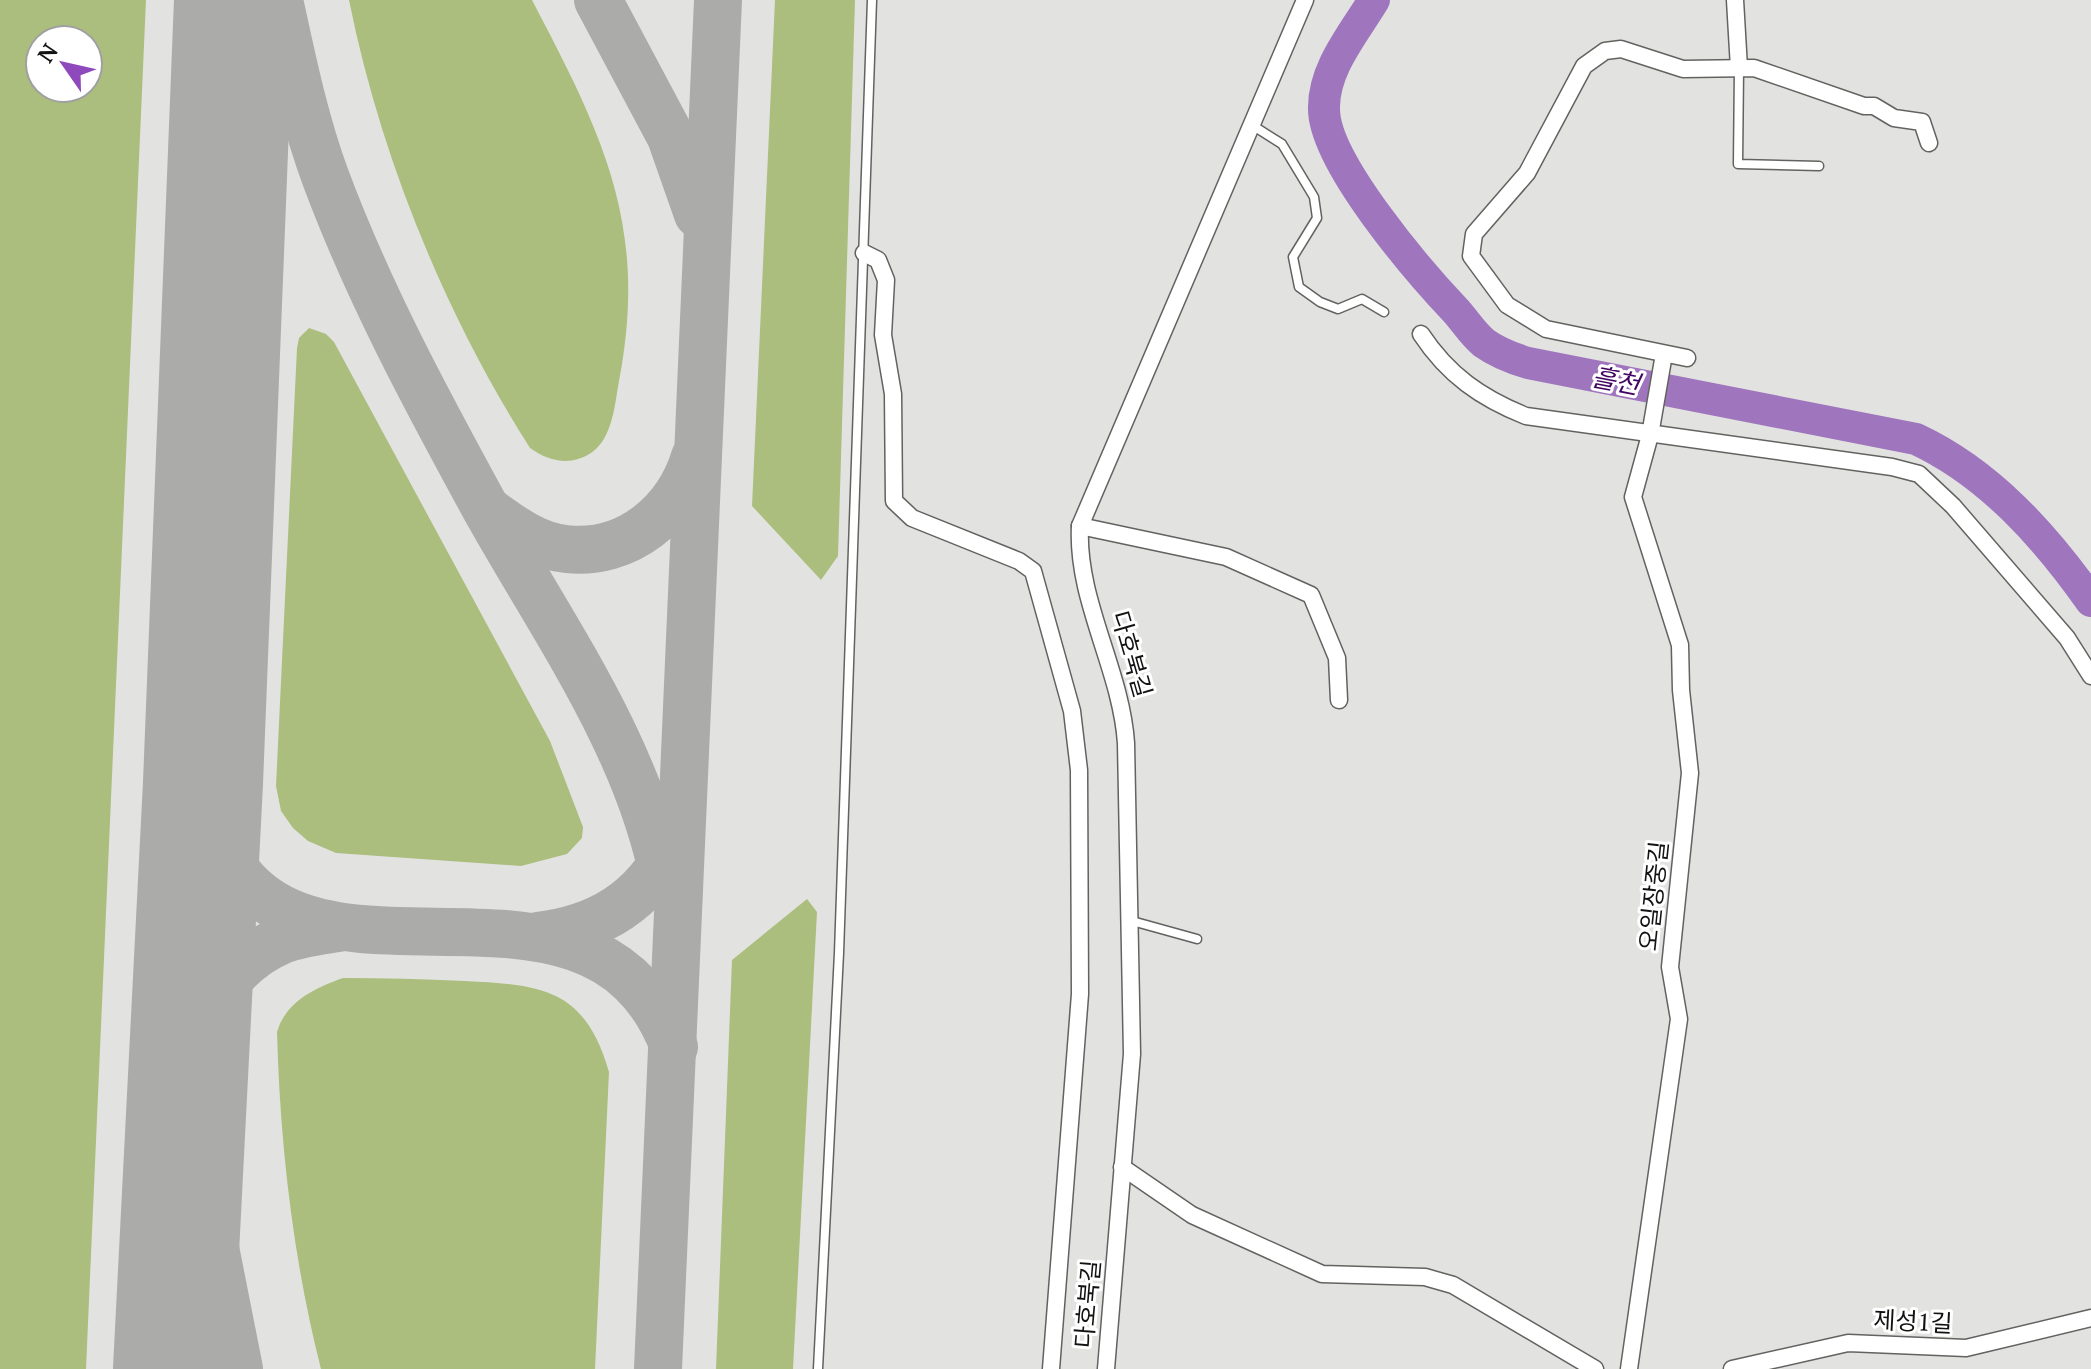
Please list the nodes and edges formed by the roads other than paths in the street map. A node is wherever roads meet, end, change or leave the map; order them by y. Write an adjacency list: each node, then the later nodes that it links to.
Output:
1 (872, 0): 8 (lane)
2 (1305, 0): 5 (street, 다호북길)
3 (1735, 0): 4 (street)
4 (1739, 68): 6 (street); 7 (lane); 11 (street)
5 (1252, 125): 9 (lane); 14 (street, 다호북길)
6 (1929, 143)
7 (1819, 166)
8 (864, 253): 21 (lane); 22 (street)
9 (1384, 312)
10 (1421, 334): 13 (street)
11 (1664, 354): 12 (street); 13 (street, 오일장중길)
12 (1687, 358)
13 (1650, 435): 15 (street); 25 (street, 오일장중길)
14 (1080, 526): 16 (street); 17 (street, 다호북길)
15 (2091, 676)
16 (1339, 700)
17 (1132, 921): 18 (lane); 19 (street, 다호북길)
18 (1197, 939)
19 (1122, 1167): 23 (street, 다호북길); 24 (street)
20 (2091, 1318): 26 (street, 제성1길)
21 (818, 1369)
22 (1051, 1369)
23 (1106, 1369)
24 (1595, 1369)
25 (1629, 1369)
26 (1732, 1369)

